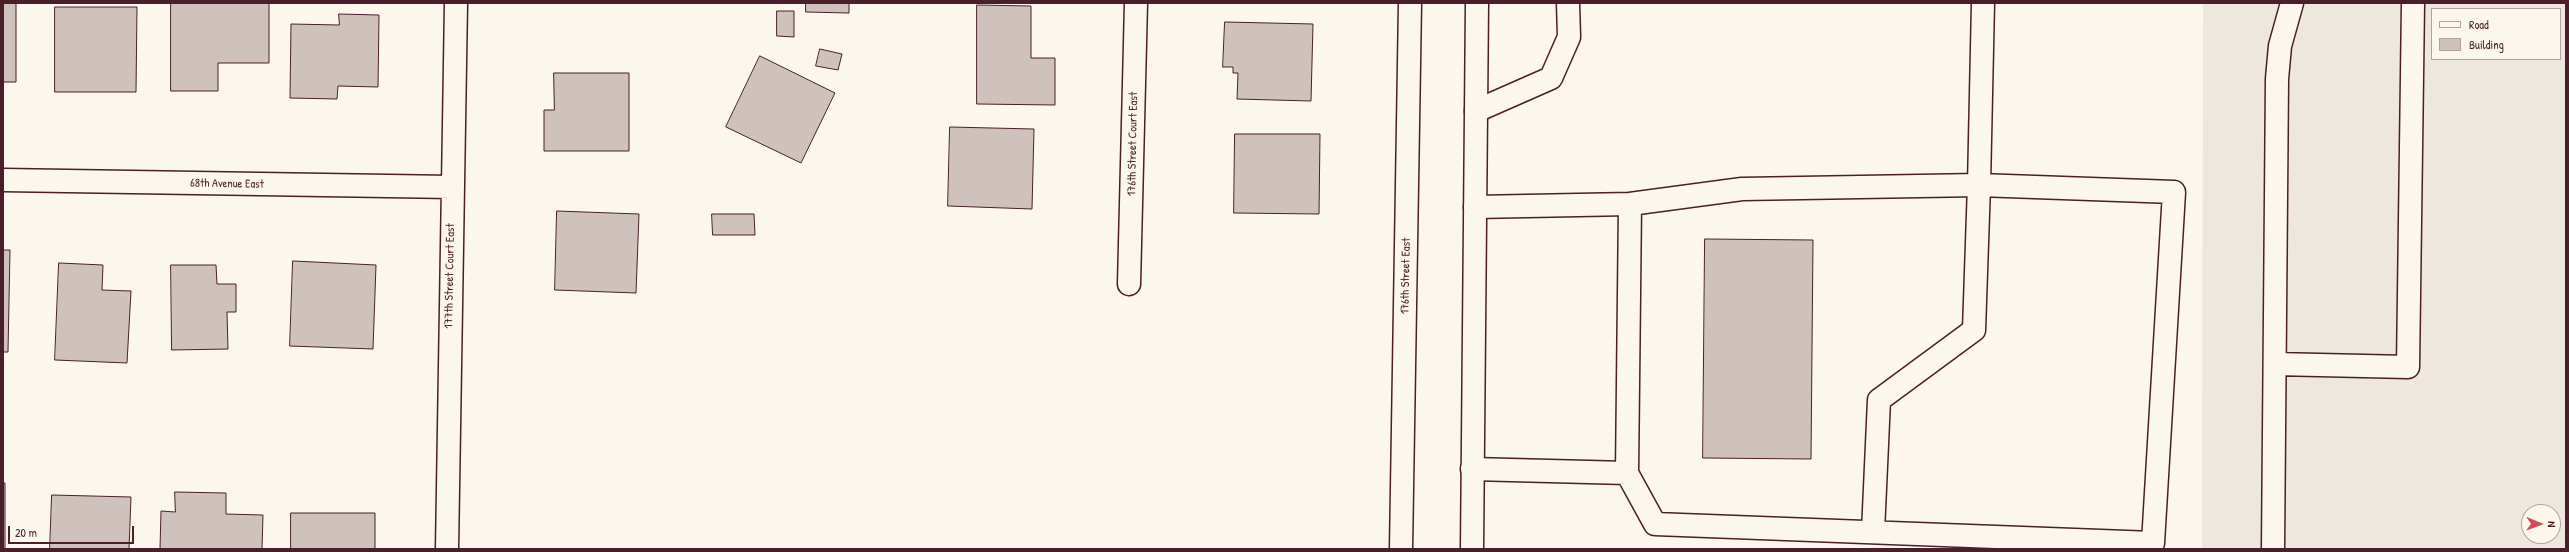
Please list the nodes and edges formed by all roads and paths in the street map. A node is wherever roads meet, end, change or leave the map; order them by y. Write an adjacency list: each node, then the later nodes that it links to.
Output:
1 (456, 3): 12 (street, 177th Street Court East)
2 (1136, 3): 15 (street, 176th Street Court East)
3 (1410, 3): 21 (street, 176th Street East)
4 (1477, 3): 9 (street)
5 (1568, 3): 9 (street)
6 (1983, 3): 11 (street)
7 (2292, 3): 16 (street)
8 (2413, 3): 16 (street)
9 (1476, 111): 14 (street)
10 (3, 180): 12 (street, 68th Avenue East)
11 (1979, 186): 13 (street); 19 (street); 19 (street)
12 (452, 187): 20 (street, 177th Street Court East)
13 (1630, 204): 14 (street); 18 (street)
14 (1475, 207): 17 (street)
15 (1129, 284)
16 (2275, 364): 23 (street)
17 (1472, 469): 18 (street); 22 (street)
18 (1626, 472): 19 (street)
19 (1873, 532)
20 (447, 549)
21 (1401, 549)
22 (1472, 549)
23 (2273, 549)

